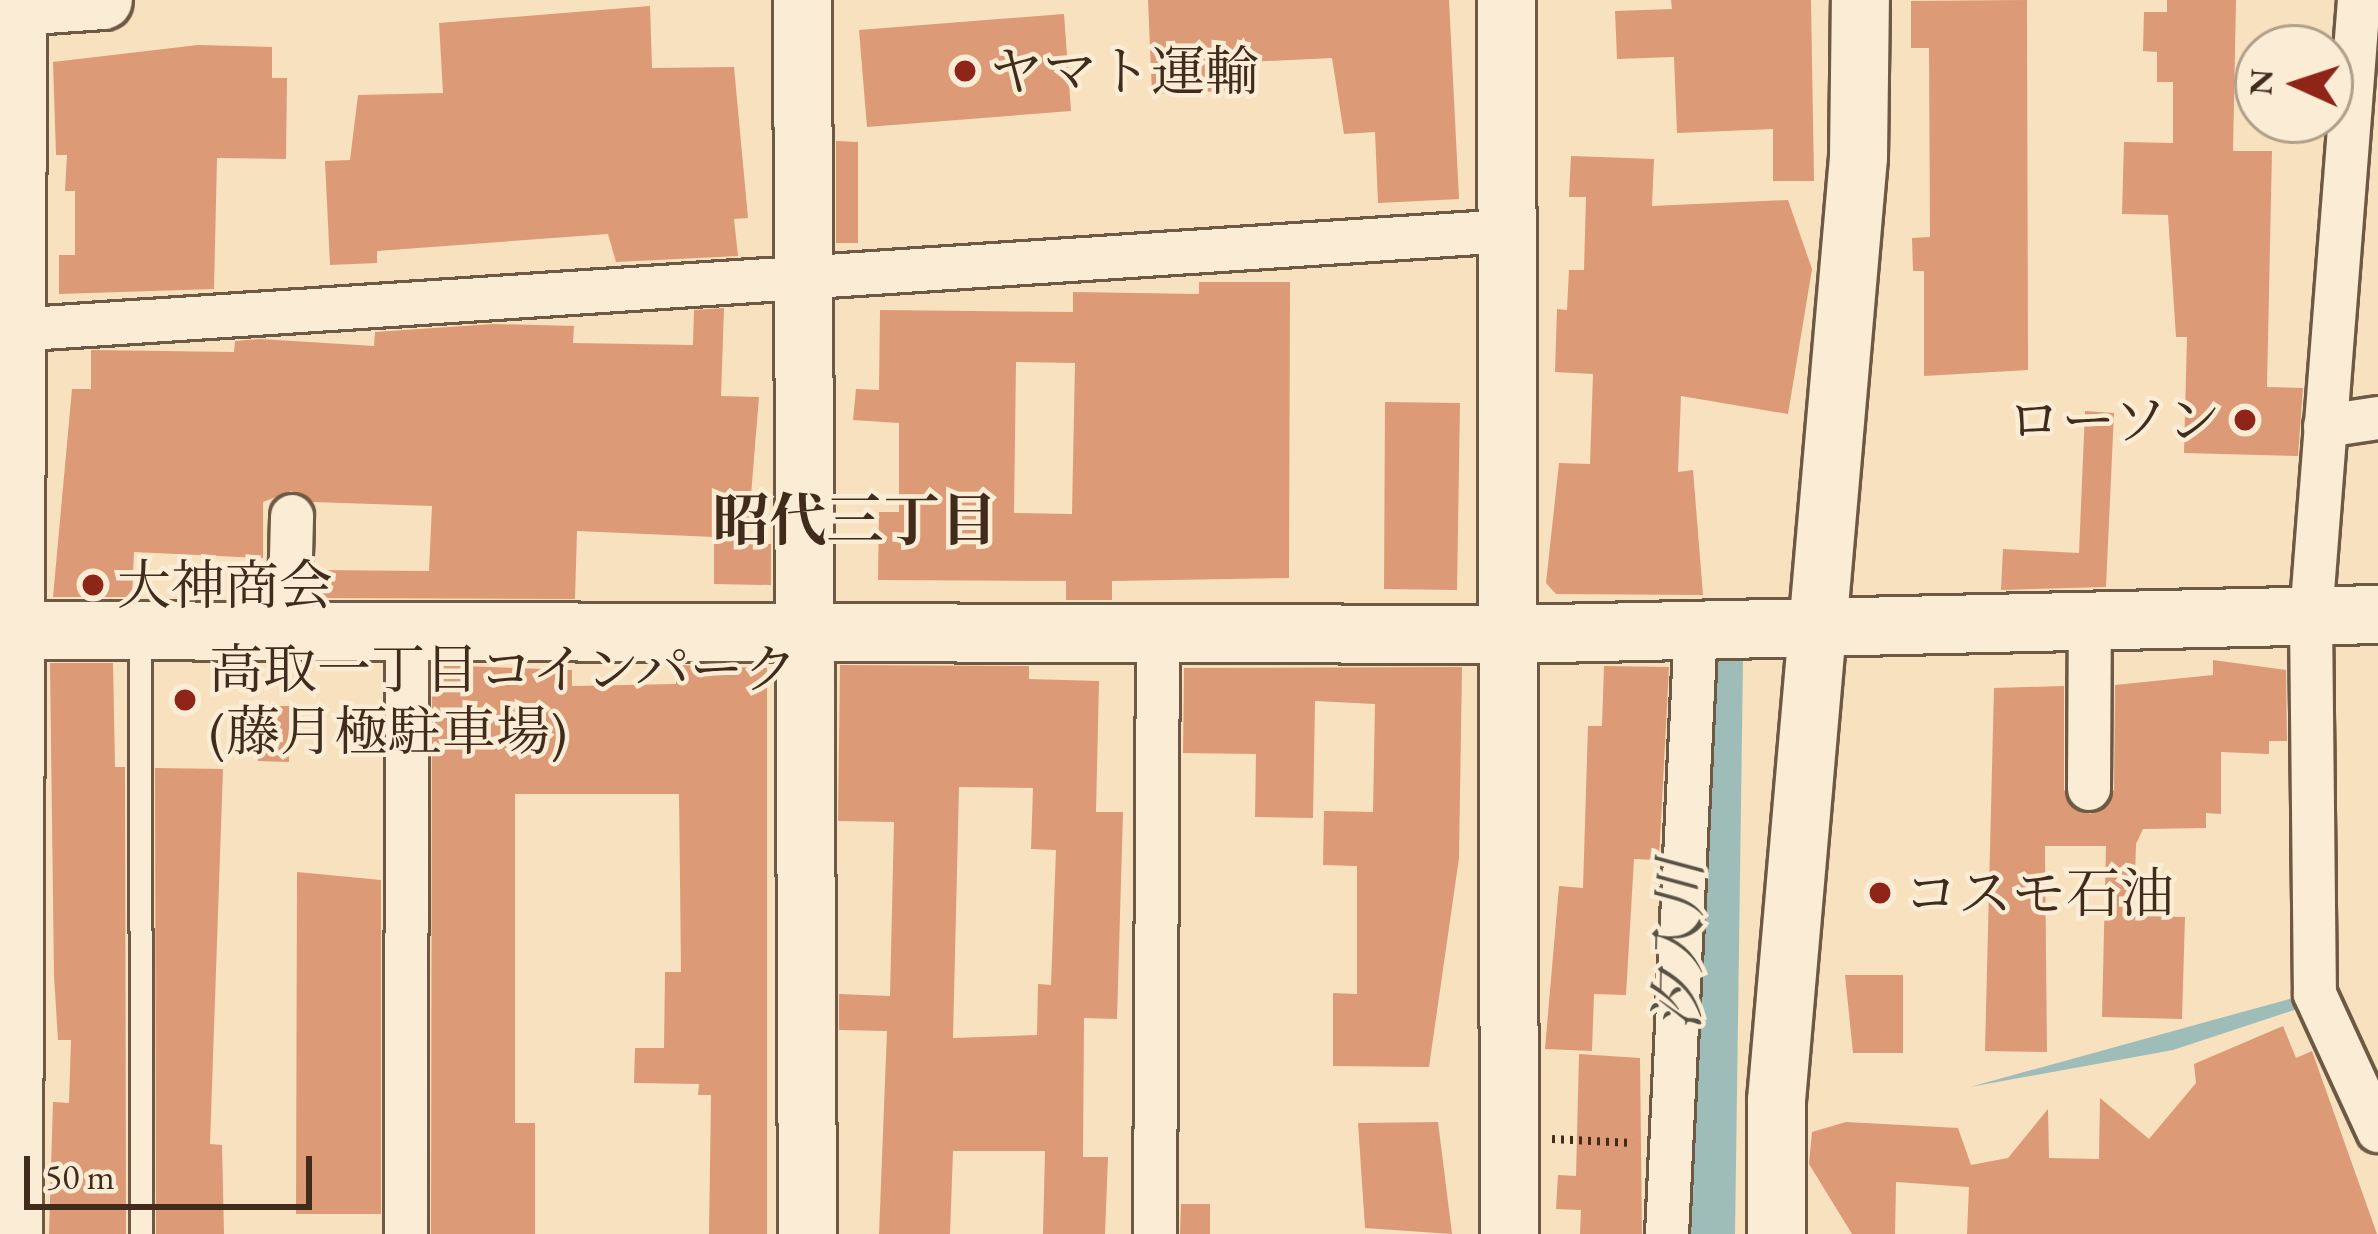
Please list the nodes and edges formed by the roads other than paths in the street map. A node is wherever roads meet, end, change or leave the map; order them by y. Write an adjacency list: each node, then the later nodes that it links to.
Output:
1 (104, 0): 6 (street)
2 (802, 0): 8 (street)
3 (1506, 0): 7 (street)
4 (1860, 0): 18 (street)
5 (2359, 0): 11 (street)
6 (11, 2): 9 (street)
7 (1508, 231): 8 (street); 24 (street)
8 (805, 278): 9 (street); 21 (street)
9 (13, 330): 19 (street)
10 (2378, 418): 11 (street)
11 (2325, 426): 14 (street)
12 (292, 516): 22 (street)
13 (2378, 614): 14 (street)
14 (2311, 617): 15 (street); 27 (street)
15 (2090, 621): 18 (street); 25 (street)
16 (1158, 626): 21 (street); 24 (street); 32 (street)
17 (1696, 627): 18 (street); 24 (street); 34 (street)
18 (1809, 627): 35 (street)
19 (6, 630): 20 (street); 26 (street)
20 (140, 632): 22 (street); 29 (lane)
21 (807, 632): 23 (street); 31 (street)
22 (289, 633): 23 (street)
23 (407, 634): 30 (street)
24 (1510, 634): 33 (street)
25 (2089, 789)
26 (7, 992): 28 (street)
27 (2378, 1131)
28 (13, 1234)
29 (141, 1234)
30 (406, 1234)
31 (807, 1234)
32 (1155, 1234)
33 (1509, 1234)
34 (1667, 1234)
35 (1776, 1234)

